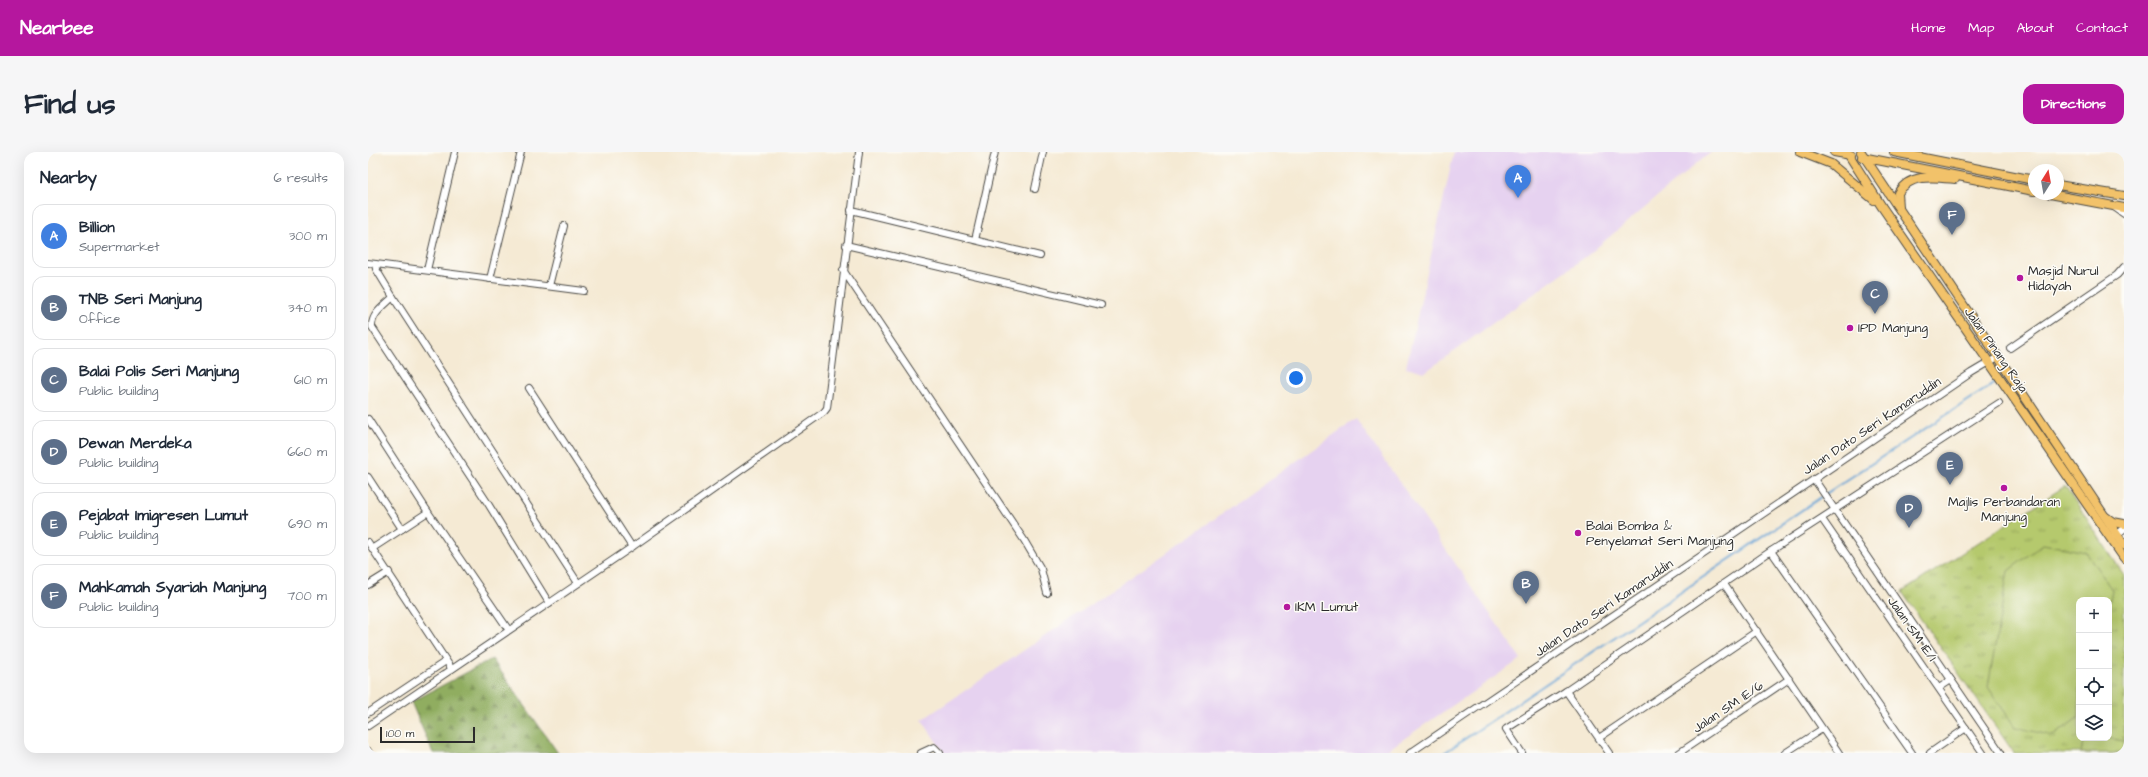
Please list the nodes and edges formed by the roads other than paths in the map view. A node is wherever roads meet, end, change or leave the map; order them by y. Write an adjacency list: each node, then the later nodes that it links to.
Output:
1 (455, 152): 33 (street)
2 (521, 152): 35 (street)
3 (859, 152): 24 (street)
4 (995, 152): 27 (street)
5 (1043, 152): 16 (street)
6 (1800, 152): 21 (main road)
7 (1834, 152): 10 (main road)
8 (1894, 152): 12 (main road)
9 (1905, 152): 12 (main road)
10 (1848, 153): 11 (main road); 21 (main road, Jalan Pinang Raja)
11 (1863, 155): 15 (main road); 23 (main road, Jalan Pinang Raja)
12 (1918, 157): 13 (main road)
13 (2028, 179)
14 (2064, 185): 18 (main road)
15 (2013, 186): 17 (main road); 23 (main road)
16 (1035, 189)
17 (2028, 190)
18 (2124, 196)
19 (2064, 197): 20 (main road)
20 (2112, 206): 22 (main road); 25 (street)
21 (1882, 207): 40 (main road, Jalan Pinang Raja)
22 (2124, 208)
23 (1899, 209): 38 (main road, Jalan Pinang Raja)
24 (851, 210): 27 (street); 28 (street)
25 (2124, 214)
26 (564, 226): 36 (street)
27 (975, 240): 29 (street)
28 (846, 245): 34 (street); 41 (street)
29 (1040, 256)
30 (368, 263): 31 (street)
31 (375, 264): 33 (street); 39 (street)
32 (2124, 267): 42 (street)
33 (427, 270): 35 (street)
34 (843, 270): 60 (street); 68 (street)
35 (490, 279): 36 (street)
36 (550, 286): 37 (street)
37 (584, 291)
38 (1956, 292): 40 (main road); 43 (main road, Jalan Pinang Raja)
39 (393, 297): 65 (street); 69 (street)
40 (1945, 299): 44 (main road, Jalan Pinang Raja)
41 (1100, 305)
42 (2010, 348)
43 (1998, 357): 44 (street, Jalan Dato Seri Kamaruddin); 52 (main road, Jalan Pinang Raja)
44 (1990, 362): 49 (street, Jalan Dato Seri Kamaruddin); 57 (main road, Jalan Pinang Raja)
45 (530, 388): 60 (street)
46 (1999, 403): 50 (street)
47 (368, 420): 51 (street)
48 (368, 477): 55 (street)
49 (1814, 479): 50 (street); 85 (street, Jalan Dato Seri Kamaruddin)
50 (1836, 510): 53 (street); 75 (street)
51 (428, 512): 55 (street); 70 (street)
52 (2104, 516): 54 (main road); 57 (main road, Jalan Pinang Raja)
53 (1822, 519): 62 (street); 76 (street, Jalan SM 1E/1)
54 (2124, 524)
55 (402, 529): 61 (street)
56 (2124, 529): 57 (street)
57 (2113, 537): 59 (main road, Jalan Pinang Raja); 63 (main road, Jalan Pinang Raja)
58 (368, 542): 61 (street)
59 (2124, 545)
60 (632, 547): 65 (street)
61 (373, 548): 64 (street)
62 (1771, 551): 66 (street); 91 (street)
63 (2124, 558)
64 (389, 572): 67 (street); 72 (street)
65 (578, 583): 69 (street)
66 (1724, 584): 71 (street); 77 (street)
67 (368, 585)
68 (1047, 593)
69 (550, 603): 70 (street)
70 (508, 629): 73 (street)
71 (1756, 631): 74 (street); 82 (street)
72 (446, 660): 73 (street); 78 (street)
73 (451, 668): 79 (street)
74 (1789, 679): 81 (street); 88 (street, Jalan SM 1E/6)
75 (1951, 680): 76 (street); 94 (street)
76 (1939, 688): 80 (street, Jalan SM 1E/1)
77 (1566, 691): 82 (street); 86 (street)
78 (368, 713)
79 (368, 726)
80 (1966, 728): 92 (street); 93 (street, Jalan SM 1E/1)
81 (1822, 729): 89 (street); 90 (street)
82 (1599, 738): 87 (street)
83 (921, 753): 84 (street)
84 (940, 753)
85 (1410, 753)
86 (1522, 753)
87 (1609, 753)
88 (1680, 753)
89 (1785, 753)
90 (1839, 753)
91 (1912, 753)
92 (1930, 753)
93 (1983, 753)
94 (2001, 753)

